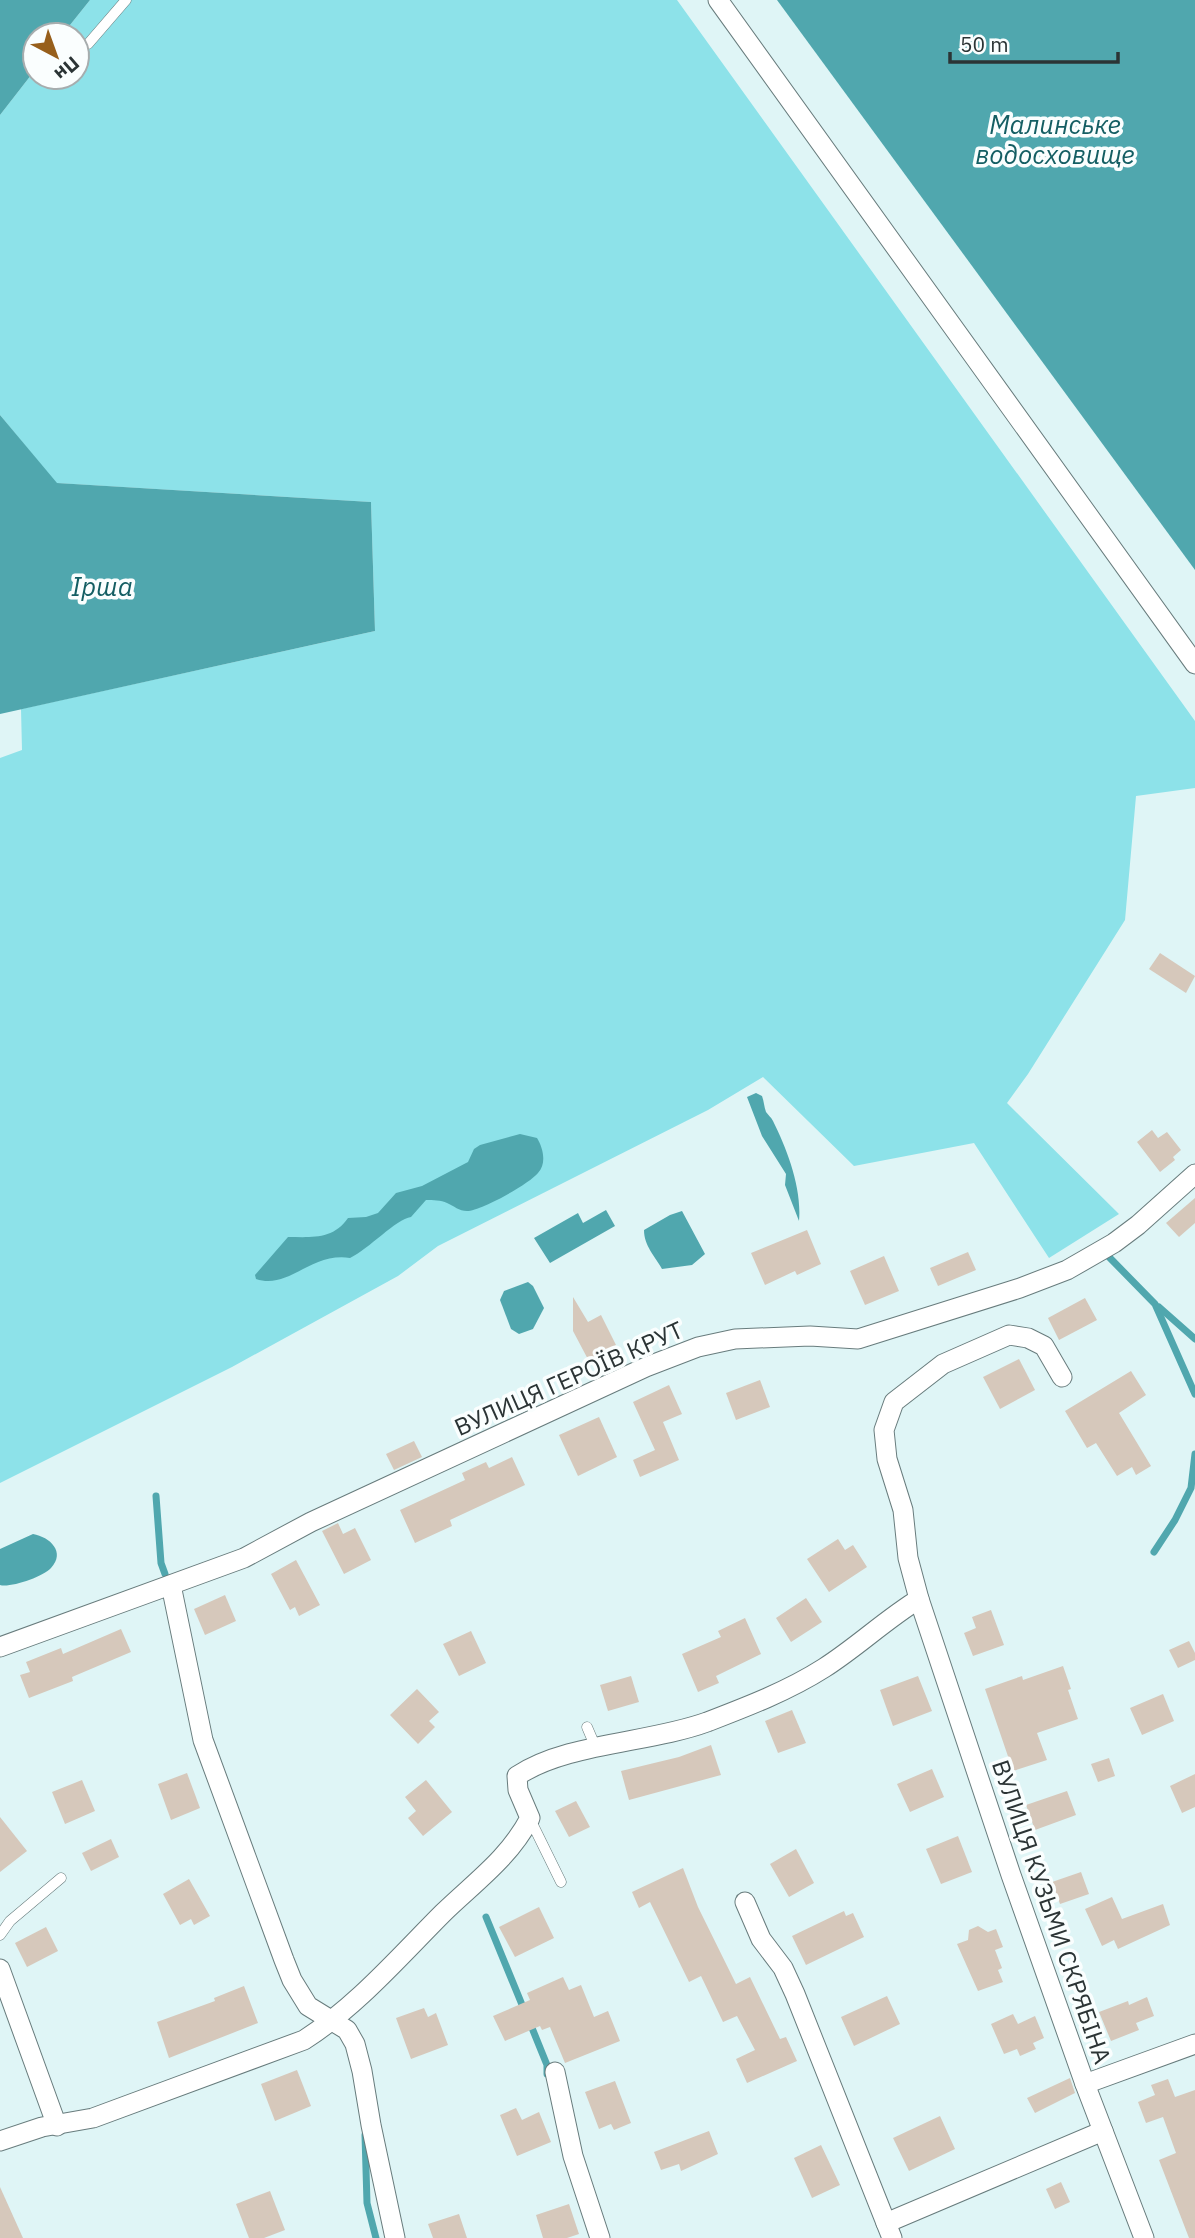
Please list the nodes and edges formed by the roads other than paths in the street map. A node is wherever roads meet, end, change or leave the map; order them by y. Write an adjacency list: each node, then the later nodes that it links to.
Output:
1 (126, 0): 3 (lane)
2 (718, 0): 4 (street)
3 (91, 41)
4 (1195, 664)
5 (1195, 1174): 7 (street, ВУЛИЦЯ ГЕРОЇВ КРУТ)
6 (1062, 1377): 8 (street, ВУЛИЦЯ КУЗЬМИ СКРЯБІНА)
7 (171, 1585): 9 (street, ВУЛИЦЯ ГЕРОЇВ КРУТ); 18 (street)
8 (919, 1599): 11 (street); 21 (street, ВУЛИЦЯ КУЗЬМИ СКРЯБІНА)
9 (0, 1647)
10 (587, 1727): 11 (lane)
11 (596, 1749): 12 (street)
12 (530, 1818): 14 (lane); 18 (street)
13 (61, 1878): 16 (lane)
14 (561, 1882)
15 (745, 1902): 25 (street)
16 (0, 1935)
17 (0, 1969): 22 (street)
18 (332, 2020): 22 (street); 26 (street)
19 (1195, 2044): 21 (street)
20 (555, 2072): 27 (street)
21 (1085, 2084): 23 (street, ВУЛИЦЯ КУЗЬМИ СКРЯБІНА)
22 (57, 2126): 24 (street)
23 (1103, 2131): 25 (street); 28 (street, ВУЛИЦЯ КУЗЬМИ СКРЯБІНА)
24 (0, 2141)
25 (889, 2231)
26 (395, 2238)
27 (600, 2238)
28 (1144, 2238)

